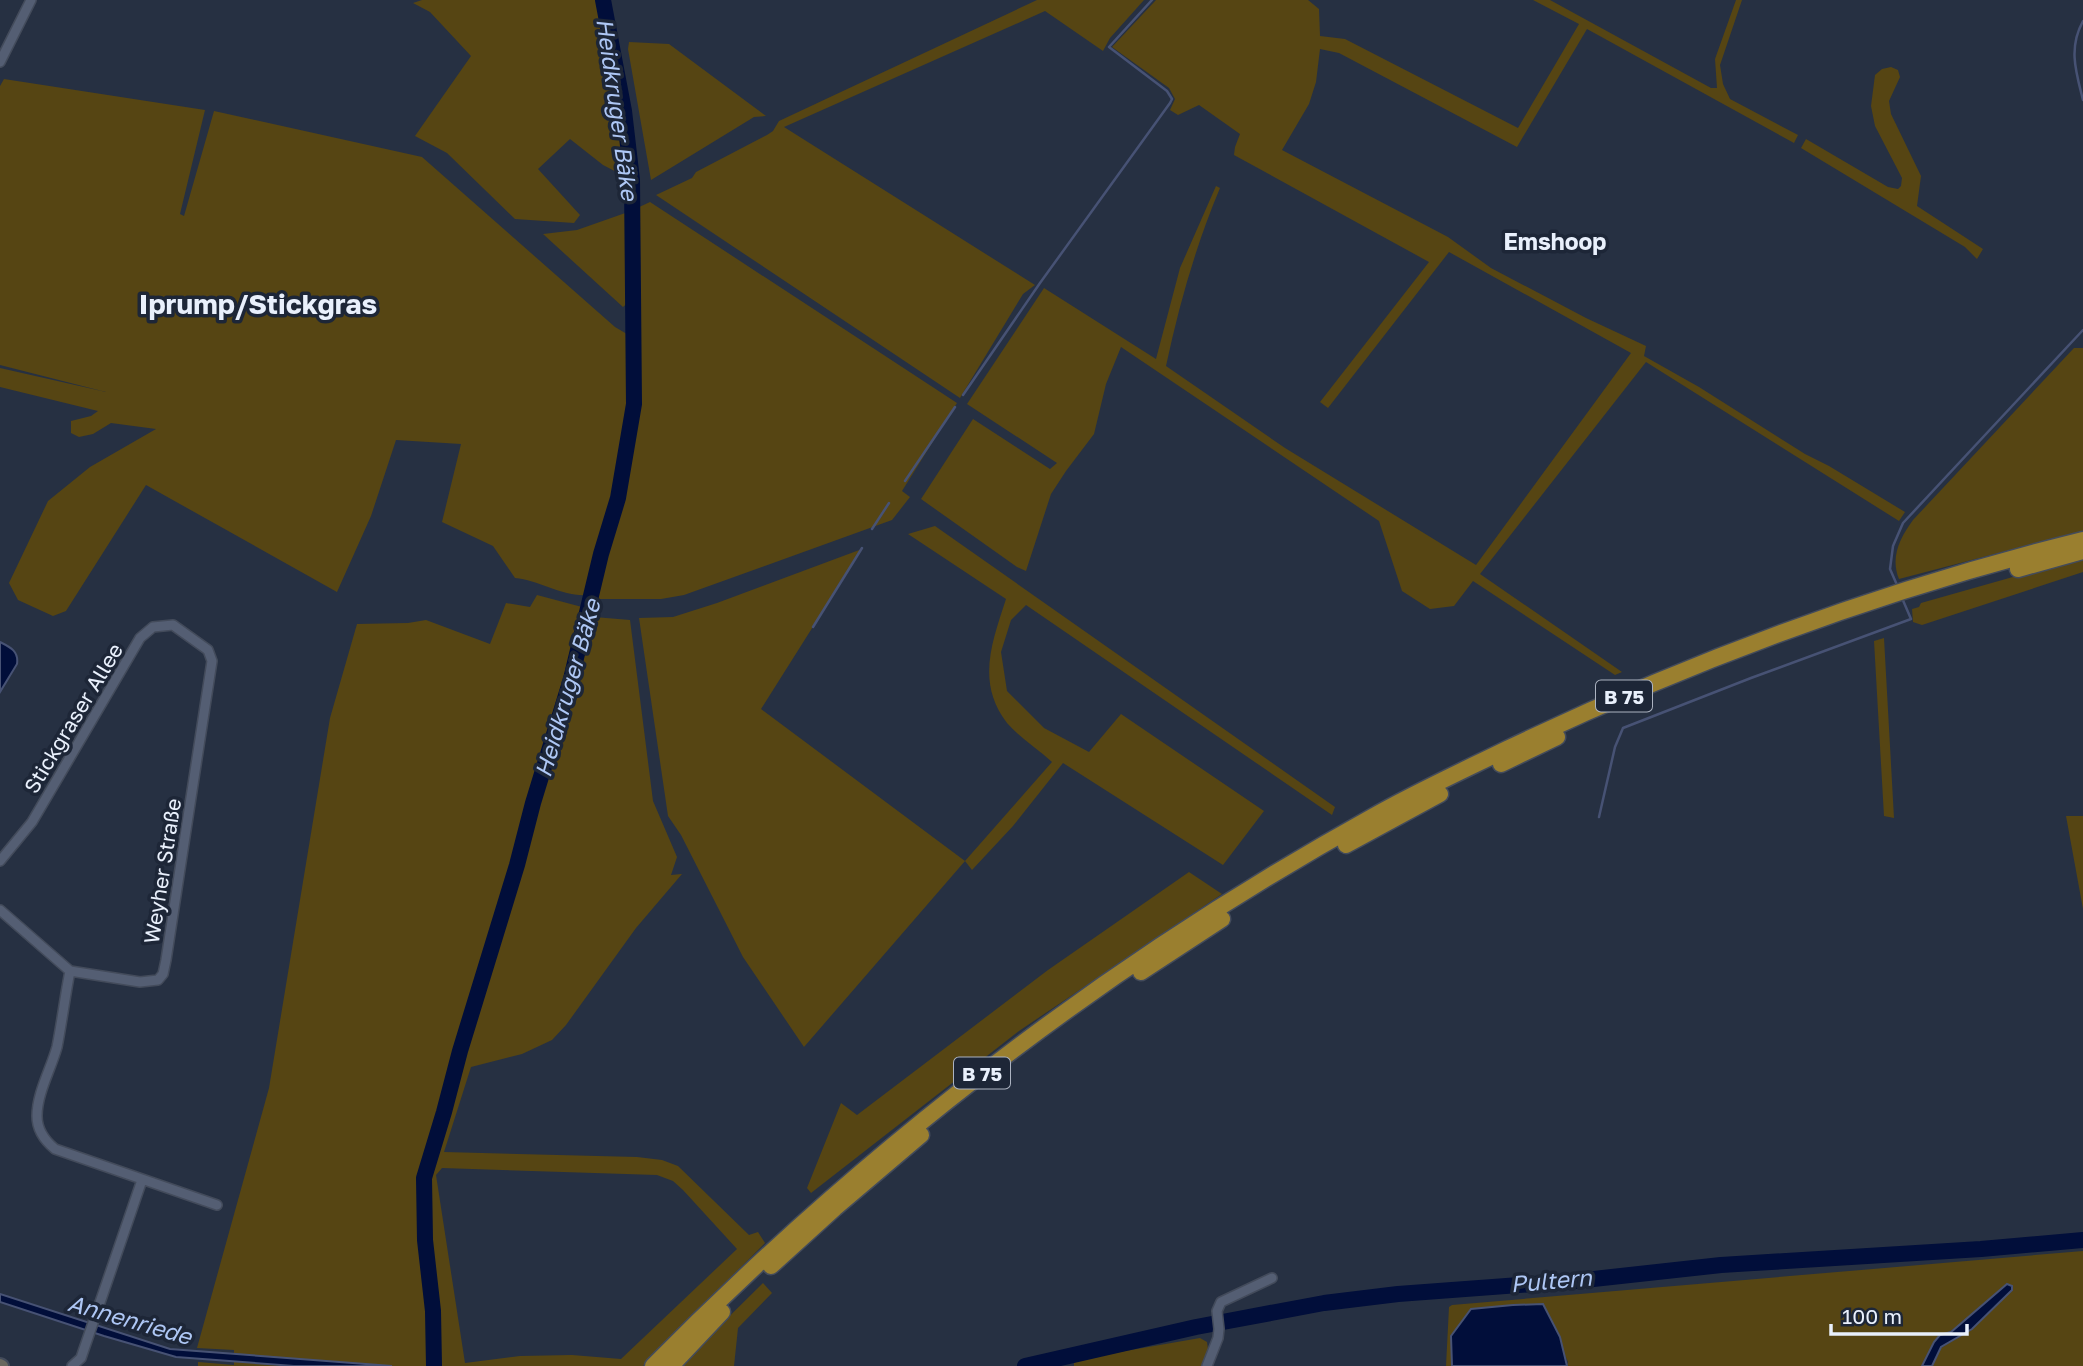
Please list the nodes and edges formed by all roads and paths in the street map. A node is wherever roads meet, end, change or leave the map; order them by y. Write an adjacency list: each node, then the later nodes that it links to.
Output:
1 (31, 0): 2 (street)
2 (0, 62)
3 (2083, 540): 5 (highway, B 75)
4 (2083, 551): 5 (highway, B 75)
5 (1914, 593): 6 (highway, B 75)
6 (1889, 601): 15 (highway, B 75); 16 (highway, B 75)
7 (153, 627): 8 (street, Stickgraser Allee); 10 (street, Weyher Straße)
8 (0, 862)
9 (0, 910): 10 (street)
10 (70, 971): 11 (street)
11 (142, 1180): 12 (street); 14 (street)
12 (217, 1205)
13 (1272, 1278): 17 (street)
14 (77, 1364)
15 (653, 1366)
16 (671, 1366)
17 (1207, 1366)

